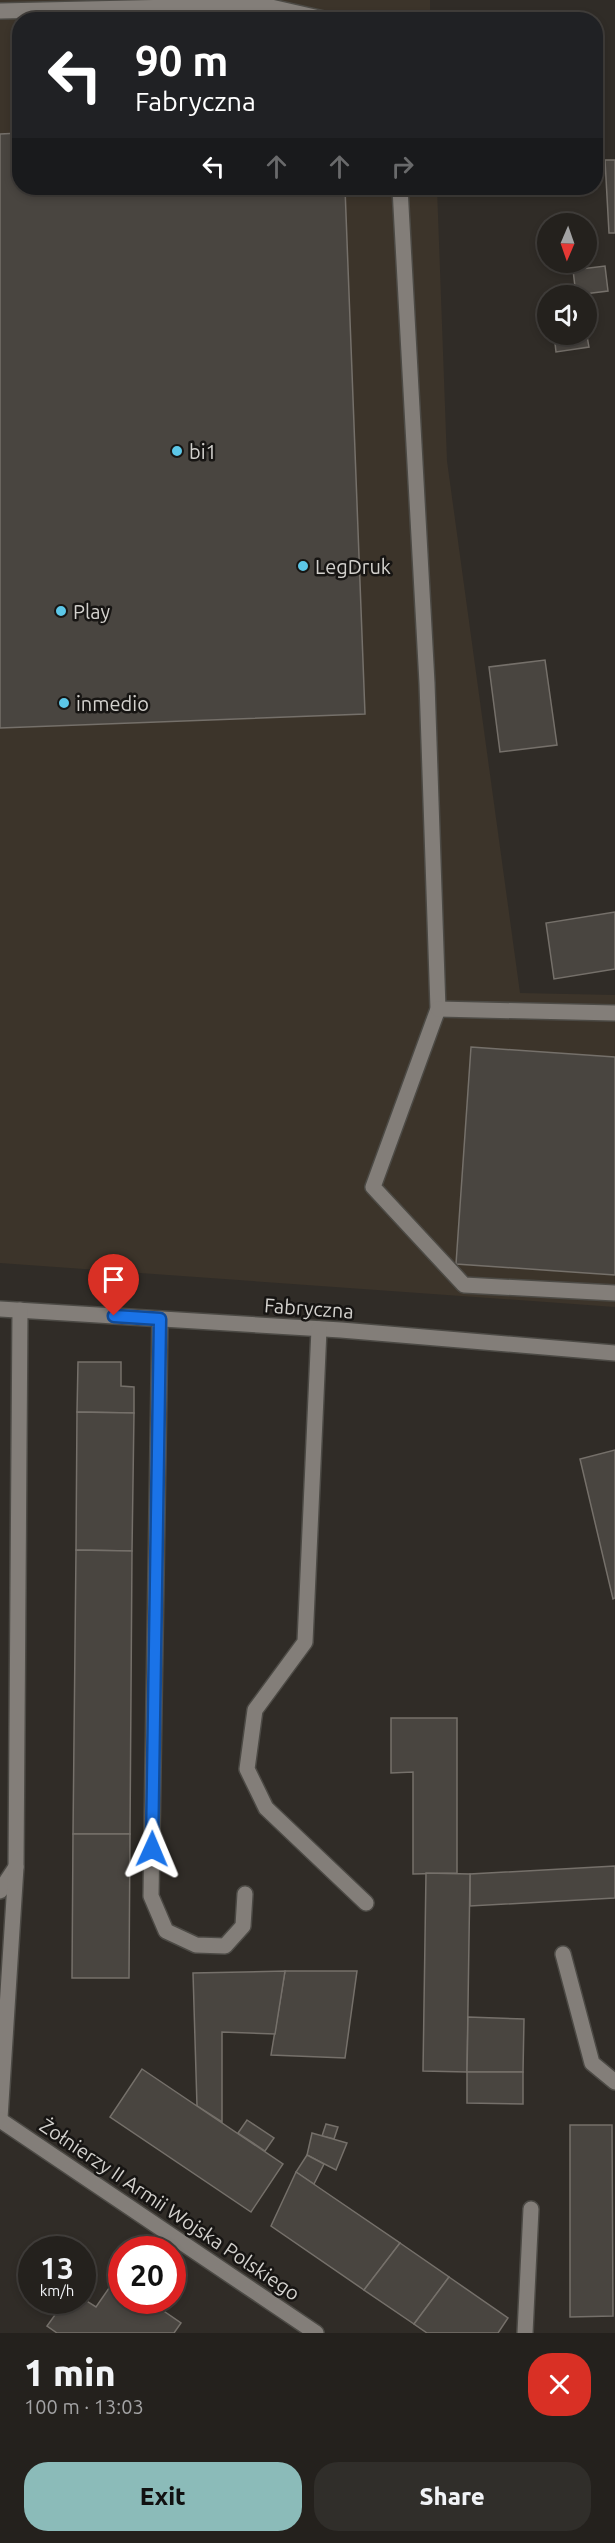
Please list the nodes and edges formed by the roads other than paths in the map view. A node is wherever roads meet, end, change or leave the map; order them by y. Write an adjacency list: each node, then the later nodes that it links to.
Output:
1 (0, 10): 2 (street)
2 (293, 12)
3 (399, 195): 4 (street)
4 (438, 1009): 5 (street); 6 (street)
5 (615, 1013)
6 (615, 1293)
7 (0, 1309): 8 (street, Fabryczna)
8 (20, 1310): 9 (street, Fabryczna); 12 (street)
9 (160, 1319): 10 (street, Fabryczna); 14 (street)
10 (319, 1329): 11 (street, Fabryczna); 15 (street)
11 (615, 1353)
12 (16, 1867): 13 (street); 18 (street)
13 (0, 1891)
14 (244, 1894)
15 (366, 1903)
16 (563, 1954): 17 (street)
17 (615, 2082)
18 (0, 2119): 20 (street, Żołnierzy II Armii Wojska Polskiego)
19 (531, 2209): 21 (street)
20 (316, 2333)
21 (525, 2333)

